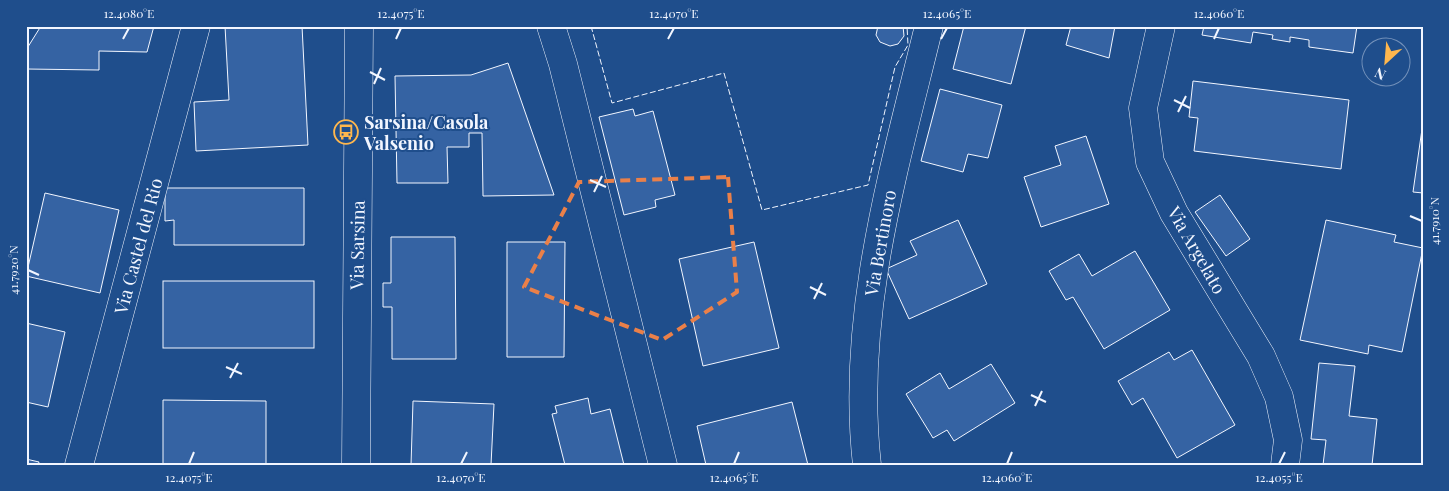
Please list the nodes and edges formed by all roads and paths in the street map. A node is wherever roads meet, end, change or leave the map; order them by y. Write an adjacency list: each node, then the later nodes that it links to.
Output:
1 (196, 26): 6 (street, Via Castel del Rio)
2 (359, 26): 7 (street, Via Sarsina)
3 (551, 26): 8 (street)
4 (929, 26): 9 (street, Via Bertinoro)
5 (1161, 26): 10 (street, Via Argelato)
6 (79, 465)
7 (356, 465)
8 (663, 465)
9 (867, 465)
10 (1285, 465)

